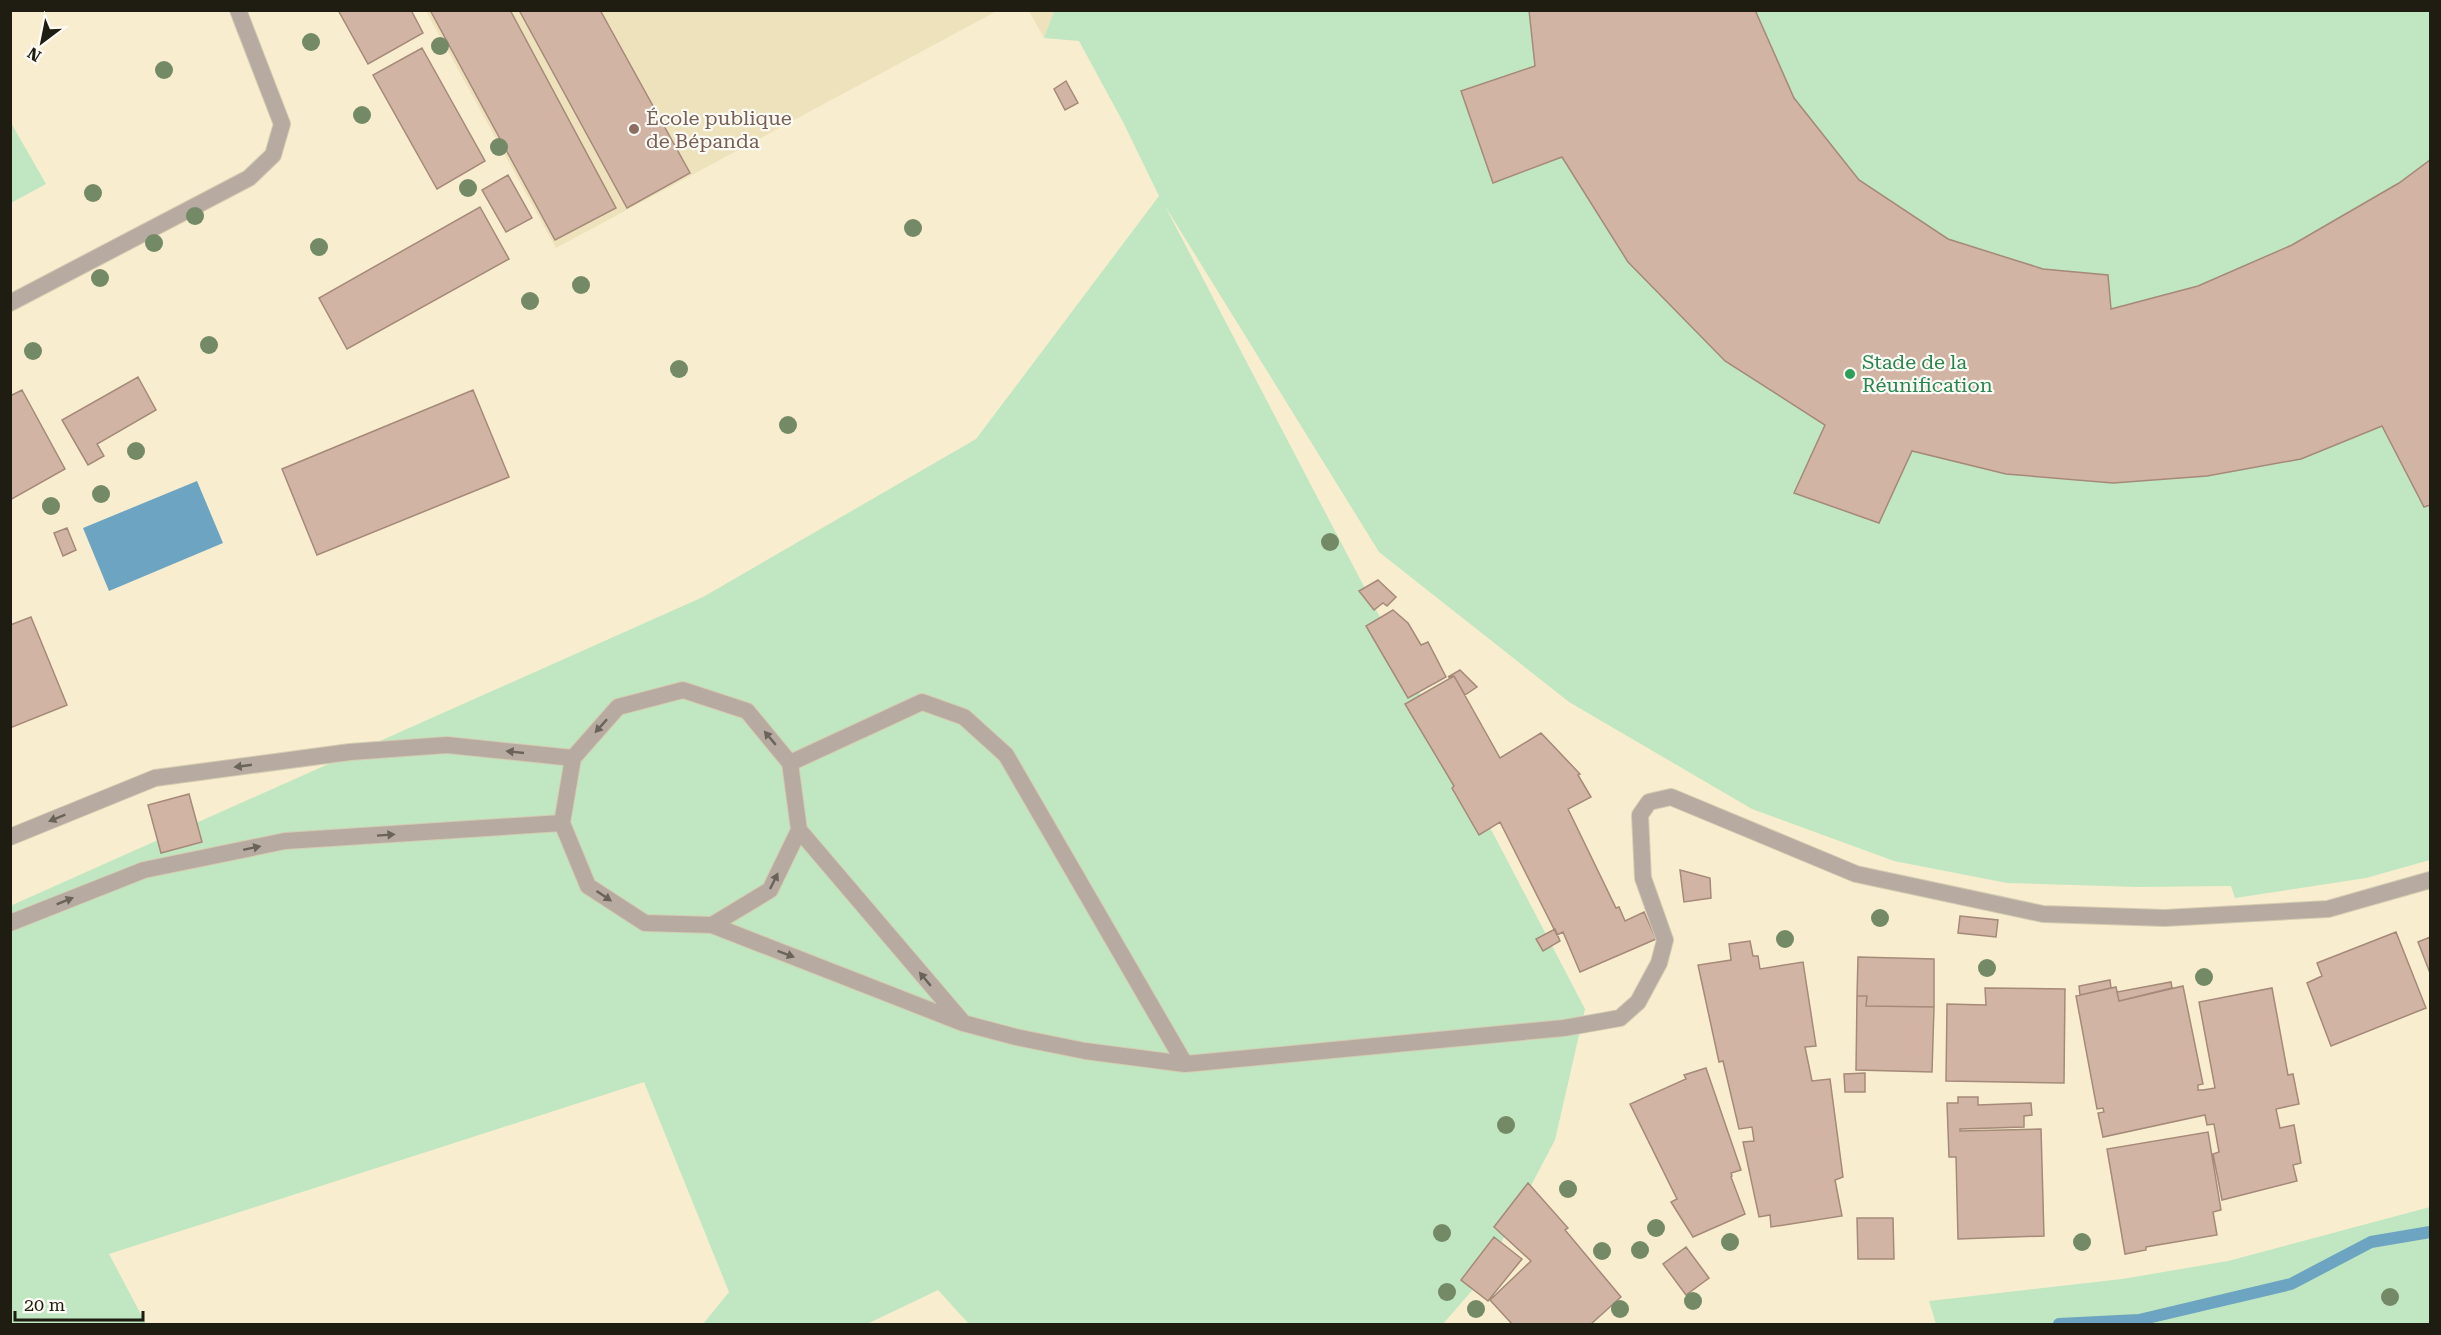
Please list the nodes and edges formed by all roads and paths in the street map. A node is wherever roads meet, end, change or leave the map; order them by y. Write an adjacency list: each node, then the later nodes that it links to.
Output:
1 (238, 10): 2 (lane)
2 (10, 303)
3 (573, 758): 4 (lane, one-way to 3); 5 (lane); 7 (lane, one-way to 7)
4 (790, 763): 6 (lane); 12 (lane)
5 (562, 823): 9 (lane, one-way to 5); 10 (lane, one-way to 10)
6 (799, 830): 10 (lane, one-way to 6); 11 (lane, one-way to 6)
7 (10, 837)
8 (2430, 880): 12 (lane)
9 (10, 923)
10 (712, 925): 11 (lane, one-way to 11)
11 (963, 1023): 12 (lane)
12 (1185, 1064)

